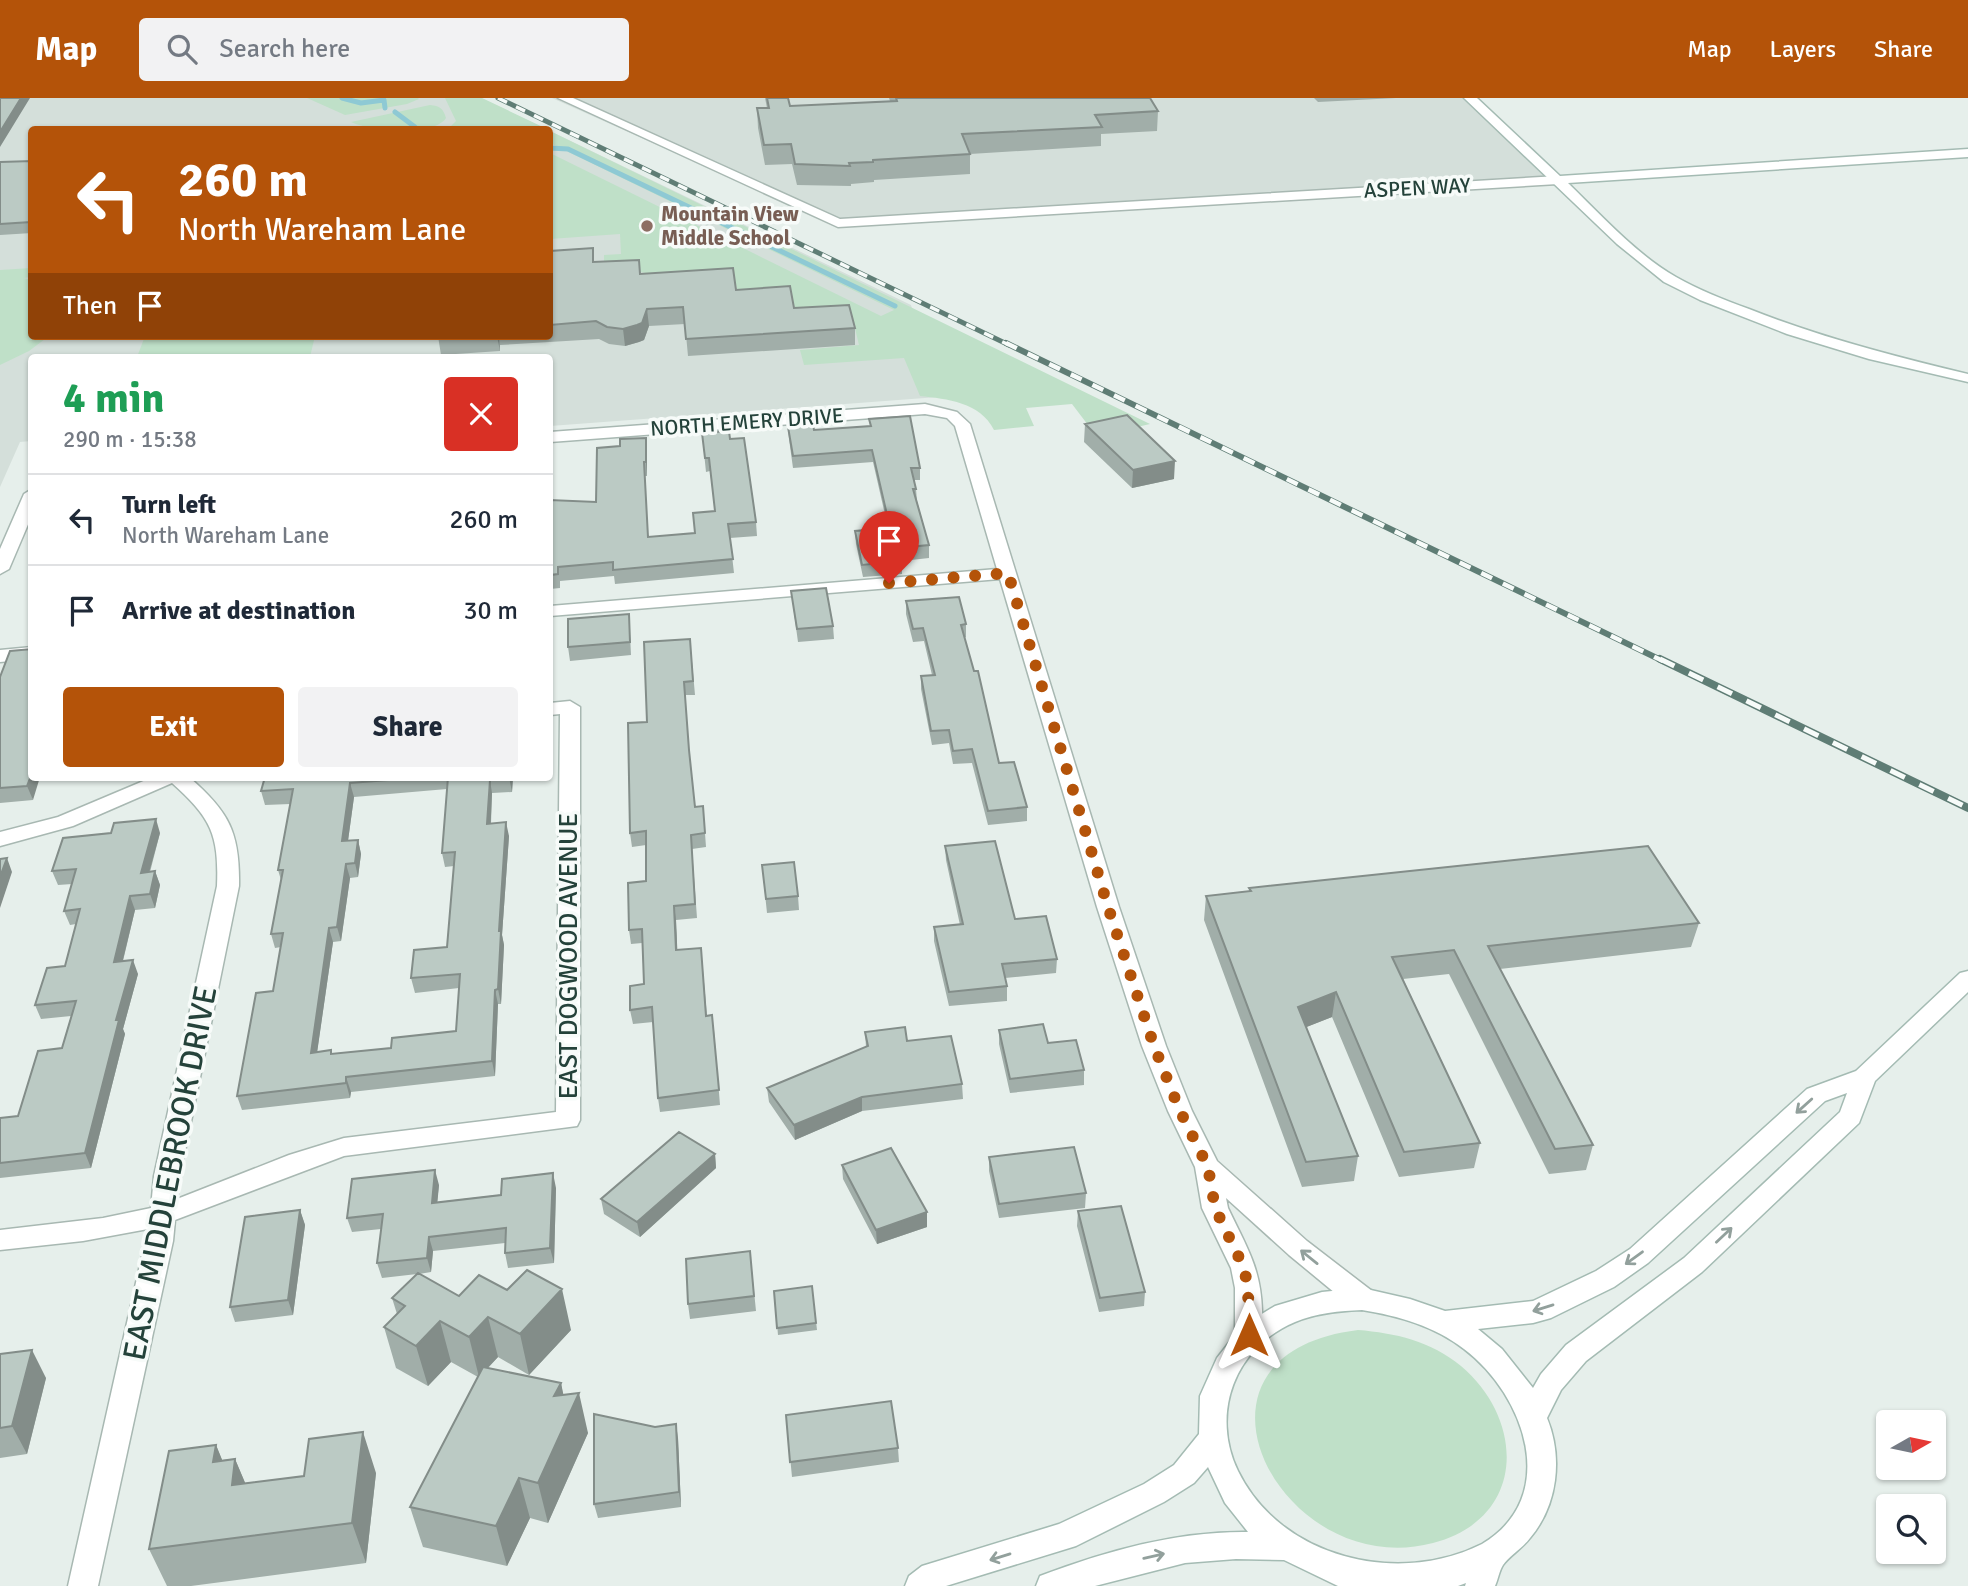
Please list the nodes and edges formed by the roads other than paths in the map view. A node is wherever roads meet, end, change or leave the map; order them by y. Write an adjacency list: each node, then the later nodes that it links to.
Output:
1 (564, 98): 4 (street, ASPEN WAY)
2 (1470, 98): 4 (street)
3 (1968, 153): 4 (street, ASPEN WAY)
4 (1558, 180): 5 (street)
5 (1968, 378)
6 (553, 437): 9 (street, NORTH EMERY DRIVE)
7 (28, 503): 8 (street)
8 (0, 569)
9 (1008, 573): 10 (street); 19 (street)
10 (553, 611)
11 (28, 653): 12 (street)
12 (0, 656)
13 (560, 708): 20 (street, EAST DOGWOOD AVENUE)
14 (161, 781): 16 (street)
15 (181, 781): 20 (street, EAST MIDDLEBROOK DRIVE)
16 (0, 839)
17 (1968, 979): 18 (street)
18 (1865, 1077): 23 (street, one-way to 23); 25 (street, one-way to 18)
19 (1208, 1167): 22 (street, one-way to 19); 24 (street)
20 (163, 1215): 21 (street); 30 (street, EAST MIDDLEBROOK DRIVE)
21 (0, 1240)
22 (1362, 1299): 23 (street); 24 (street)
23 (1446, 1322): 25 (street)
24 (1249, 1335): 26 (street)
25 (1534, 1415): 28 (street)
26 (1213, 1439): 27 (street); 31 (street, one-way to 31)
27 (1287, 1547): 29 (street); 32 (street, one-way to 27)
28 (1485, 1572): 29 (street)
29 (1359, 1582)
30 (83, 1586)
31 (920, 1586)
32 (1051, 1586)

